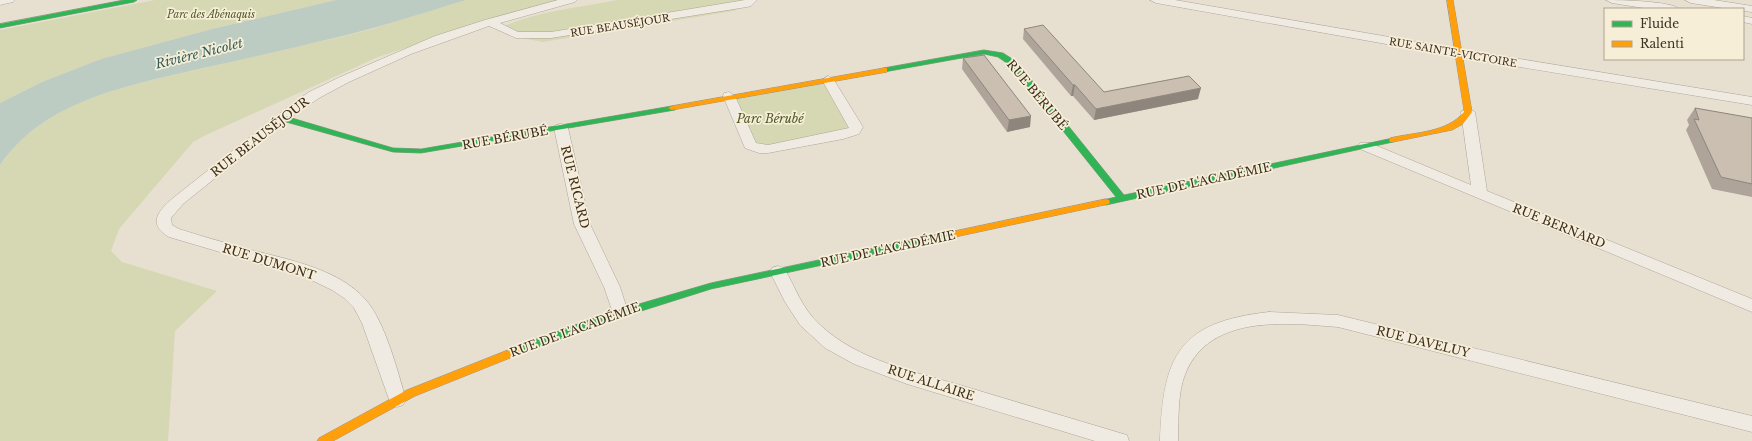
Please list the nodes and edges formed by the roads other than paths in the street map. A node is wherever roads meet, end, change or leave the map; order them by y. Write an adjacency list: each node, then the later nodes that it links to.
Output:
1 (9, 0): 9 (street)
2 (134, 0): 13 (street)
3 (571, 0): 12 (street, RUE BEAUSÉJOUR)
4 (751, 0): 12 (street, RUE BEAUSÉJOUR)
5 (1156, 0): 14 (street, RUE SAINTE-VICTOIRE)
6 (1450, 0): 14 (street)
7 (1612, 0): 10 (street)
8 (1691, 0): 11 (street)
9 (0, 2)
10 (1666, 8)
11 (1752, 9)
12 (489, 22): 19 (street, RUE BEAUSÉJOUR)
13 (0, 26)
14 (1459, 53): 17 (street, RUE SAINTE-VICTOIRE); 18 (street)
15 (828, 80): 16 (street, RUE BÉRUBÉ); 16 (street); 23 (street, RUE BÉRUBÉ)
16 (729, 96): 20 (street, RUE BÉRUBÉ)
17 (1752, 101)
18 (1468, 112): 21 (street, RUE DE L'ACADÉMIE); 22 (street)
19 (282, 118): 20 (street, RUE BÉRUBÉ); 24 (street, RUE BEAUSÉJOUR)
20 (561, 128): 27 (street, RUE RICARD)
21 (1365, 146): 22 (street, RUE BERNARD); 23 (street, RUE DE L'ACADÉMIE)
22 (1480, 194): 26 (street, RUE BERNARD)
23 (1122, 199): 25 (street, RUE DE L'ACADÉMIE)
24 (165, 230): 28 (street, RUE DUMONT)
25 (778, 272): 27 (street, RUE DE L'ACADÉMIE); 31 (street, RUE ALLAIRE)
26 (1752, 306)
27 (620, 312): 28 (street, RUE DE L'ACADÉMIE)
28 (397, 400): 30 (street, RUE DE L'ACADÉMIE)
29 (1752, 424): 32 (street, RUE DAVELUY)
30 (323, 441)
31 (1120, 441)
32 (1169, 441)

